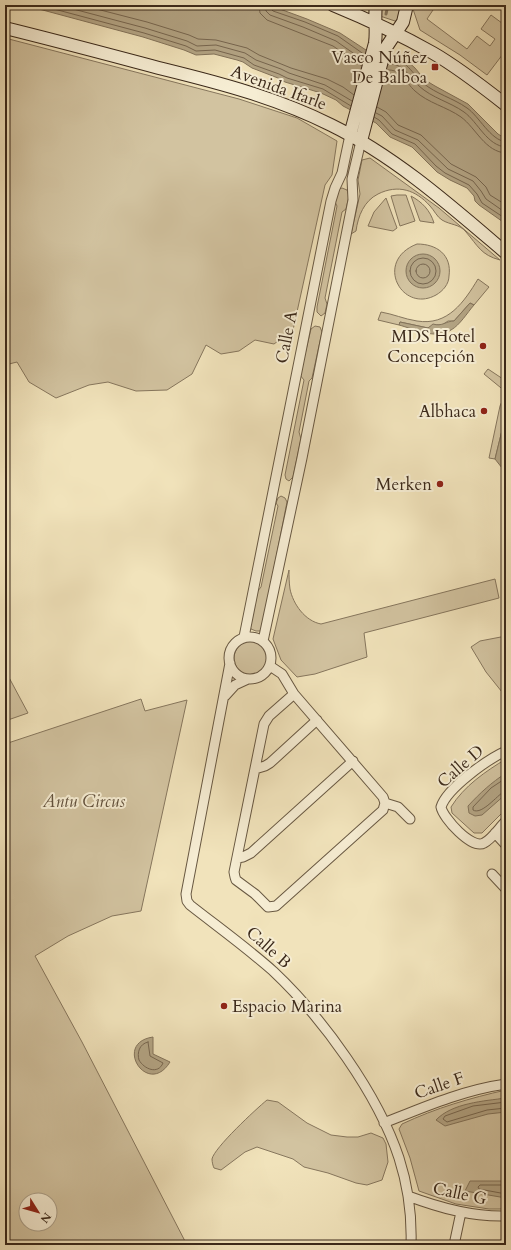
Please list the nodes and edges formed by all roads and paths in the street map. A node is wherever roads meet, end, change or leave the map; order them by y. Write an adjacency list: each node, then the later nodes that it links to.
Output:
1 (333, 5): 4 (street)
2 (376, 5): 4 (street)
3 (407, 5): 6 (street)
4 (375, 23): 6 (street); 7 (street)
5 (5, 28): 9 (street, Avenida Ifarle)
6 (395, 33): 7 (street); 8 (street)
7 (379, 49): 9 (street, Calle A)
8 (506, 105)
9 (356, 138): 10 (street, Calle A); 11 (street, Calle A); 12 (street, Avenida Ifarle)
10 (338, 183): 11 (street); 13 (street, Calle A)
11 (352, 187): 14 (street, Calle A)
12 (506, 253)
13 (244, 637): 14 (street); 15 (street)
14 (263, 641): 16 (street)
15 (230, 663): 17 (street); 19 (street, Calle B)
16 (270, 666): 17 (street); 18 (street)
17 (248, 679): 19 (street)
18 (294, 694): 20 (street); 23 (street)
19 (225, 696): 33 (street, Calle B)
20 (317, 720): 22 (street); 23 (street)
21 (506, 751): 27 (street, Calle D)
22 (353, 761): 24 (street); 29 (street)
23 (254, 769): 29 (street)
24 (386, 803): 25 (street); 29 (street)
25 (410, 819)
26 (506, 821): 27 (street)
27 (495, 833): 28 (street)
28 (506, 845)
29 (237, 858)
30 (492, 874): 31 (street)
31 (506, 889)
32 (506, 1084): 33 (street, Calle F)
33 (384, 1123): 34 (street, Calle B)
34 (408, 1196): 35 (street, Calle G); 37 (street, Calle B)
35 (461, 1212): 36 (street, Calle G); 38 (street)
36 (506, 1216)
37 (411, 1245)
38 (454, 1245)

